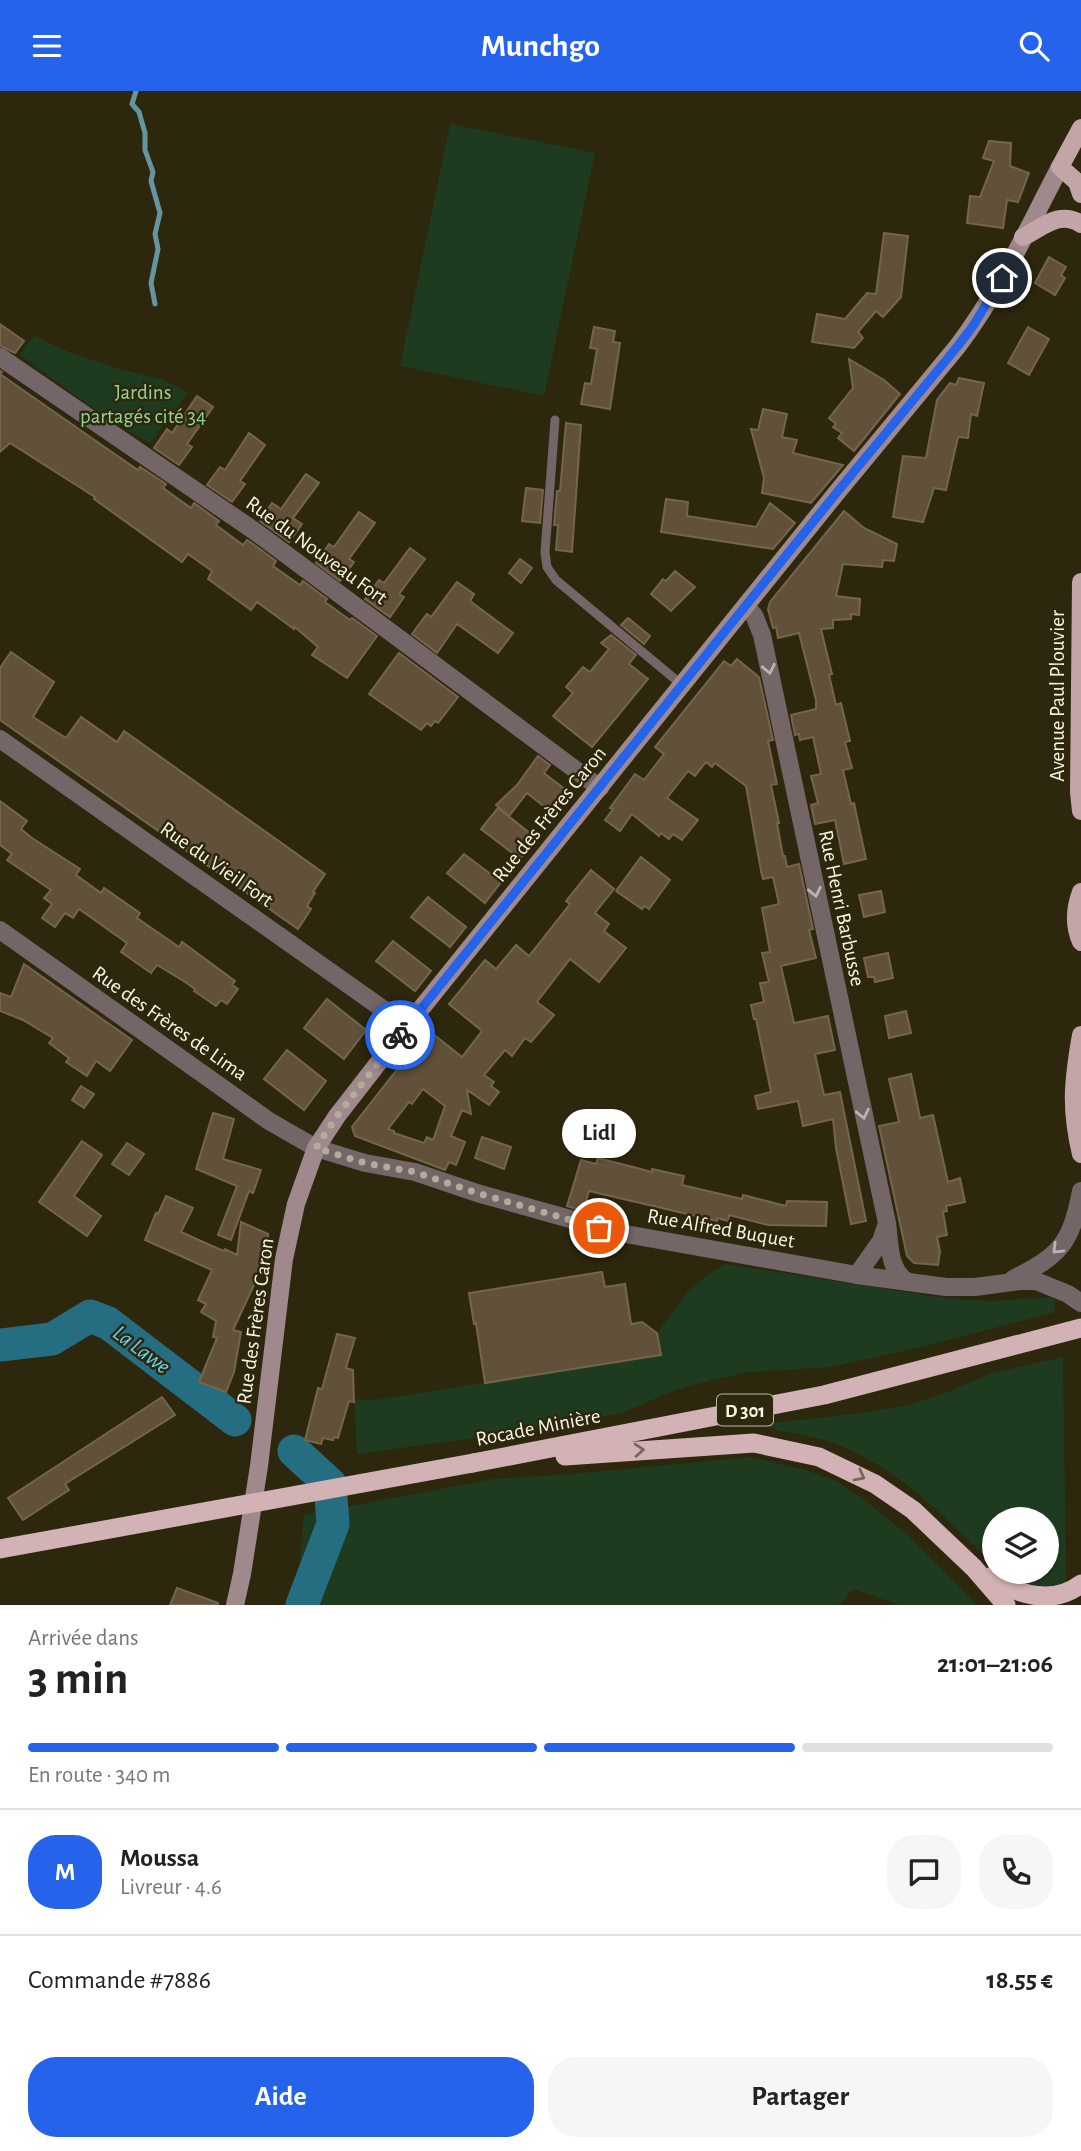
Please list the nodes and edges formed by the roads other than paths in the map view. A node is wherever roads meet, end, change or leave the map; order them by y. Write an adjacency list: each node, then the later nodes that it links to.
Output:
1 (1081, 128): 2 (main road, Rue des Frères Caron)
2 (1060, 167): 3 (main road); 5 (main road, Rue des Frères Caron)
3 (1080, 184)
4 (1081, 224): 5 (main road)
5 (1024, 237): 9 (main road, Rue des Frères Caron)
6 (0, 357): 13 (street, Rue du Nouveau Fort)
7 (555, 420): 10 (lane)
8 (1081, 582): 11 (main road, Avenue Paul Plouvier)
9 (746, 607): 10 (main road, Rue des Frères Caron); 23 (street, Rue Henri Barbusse, one-way to 23)
10 (682, 685): 13 (main road, Rue des Frères Caron)
11 (1081, 734): 14 (main road, Avenue Paul Plouvier)
12 (0, 739): 18 (street, Rue du Vieil Fort)
13 (600, 788): 18 (main road, Rue des Frères Caron)
14 (1081, 811)
15 (1081, 892): 17 (main road)
16 (0, 930): 20 (street, Rue des Frères de Lima)
17 (1081, 942)
18 (407, 1026): 20 (main road, Rue des Frères Caron)
19 (1081, 1035): 21 (main road)
20 (316, 1148): 24 (street, Rue Alfred Buquet); 33 (main road, Rue des Frères Caron)
21 (1081, 1154)
22 (1081, 1191): 26 (street, Rue Alfred Buquet, one-way to 26)
23 (887, 1223): 24 (street); 25 (street, Rue Henri Barbusse)
24 (857, 1275): 25 (street, Rue Alfred Buquet)
25 (908, 1282): 26 (street, Rue Alfred Buquet)
26 (1004, 1284): 27 (street, Rue Alfred Buquet)
27 (1081, 1303)
28 (1081, 1328): 29 (highway, Rocade Minière / D 301)
29 (473, 1463): 30 (highway, Rocade Minière / D 301, bridge); 31 (highway, one-way to 31)
30 (0, 1549)
31 (974, 1568): 32 (highway); 34 (highway)
32 (1081, 1584)
33 (234, 1605)
34 (1006, 1605)

